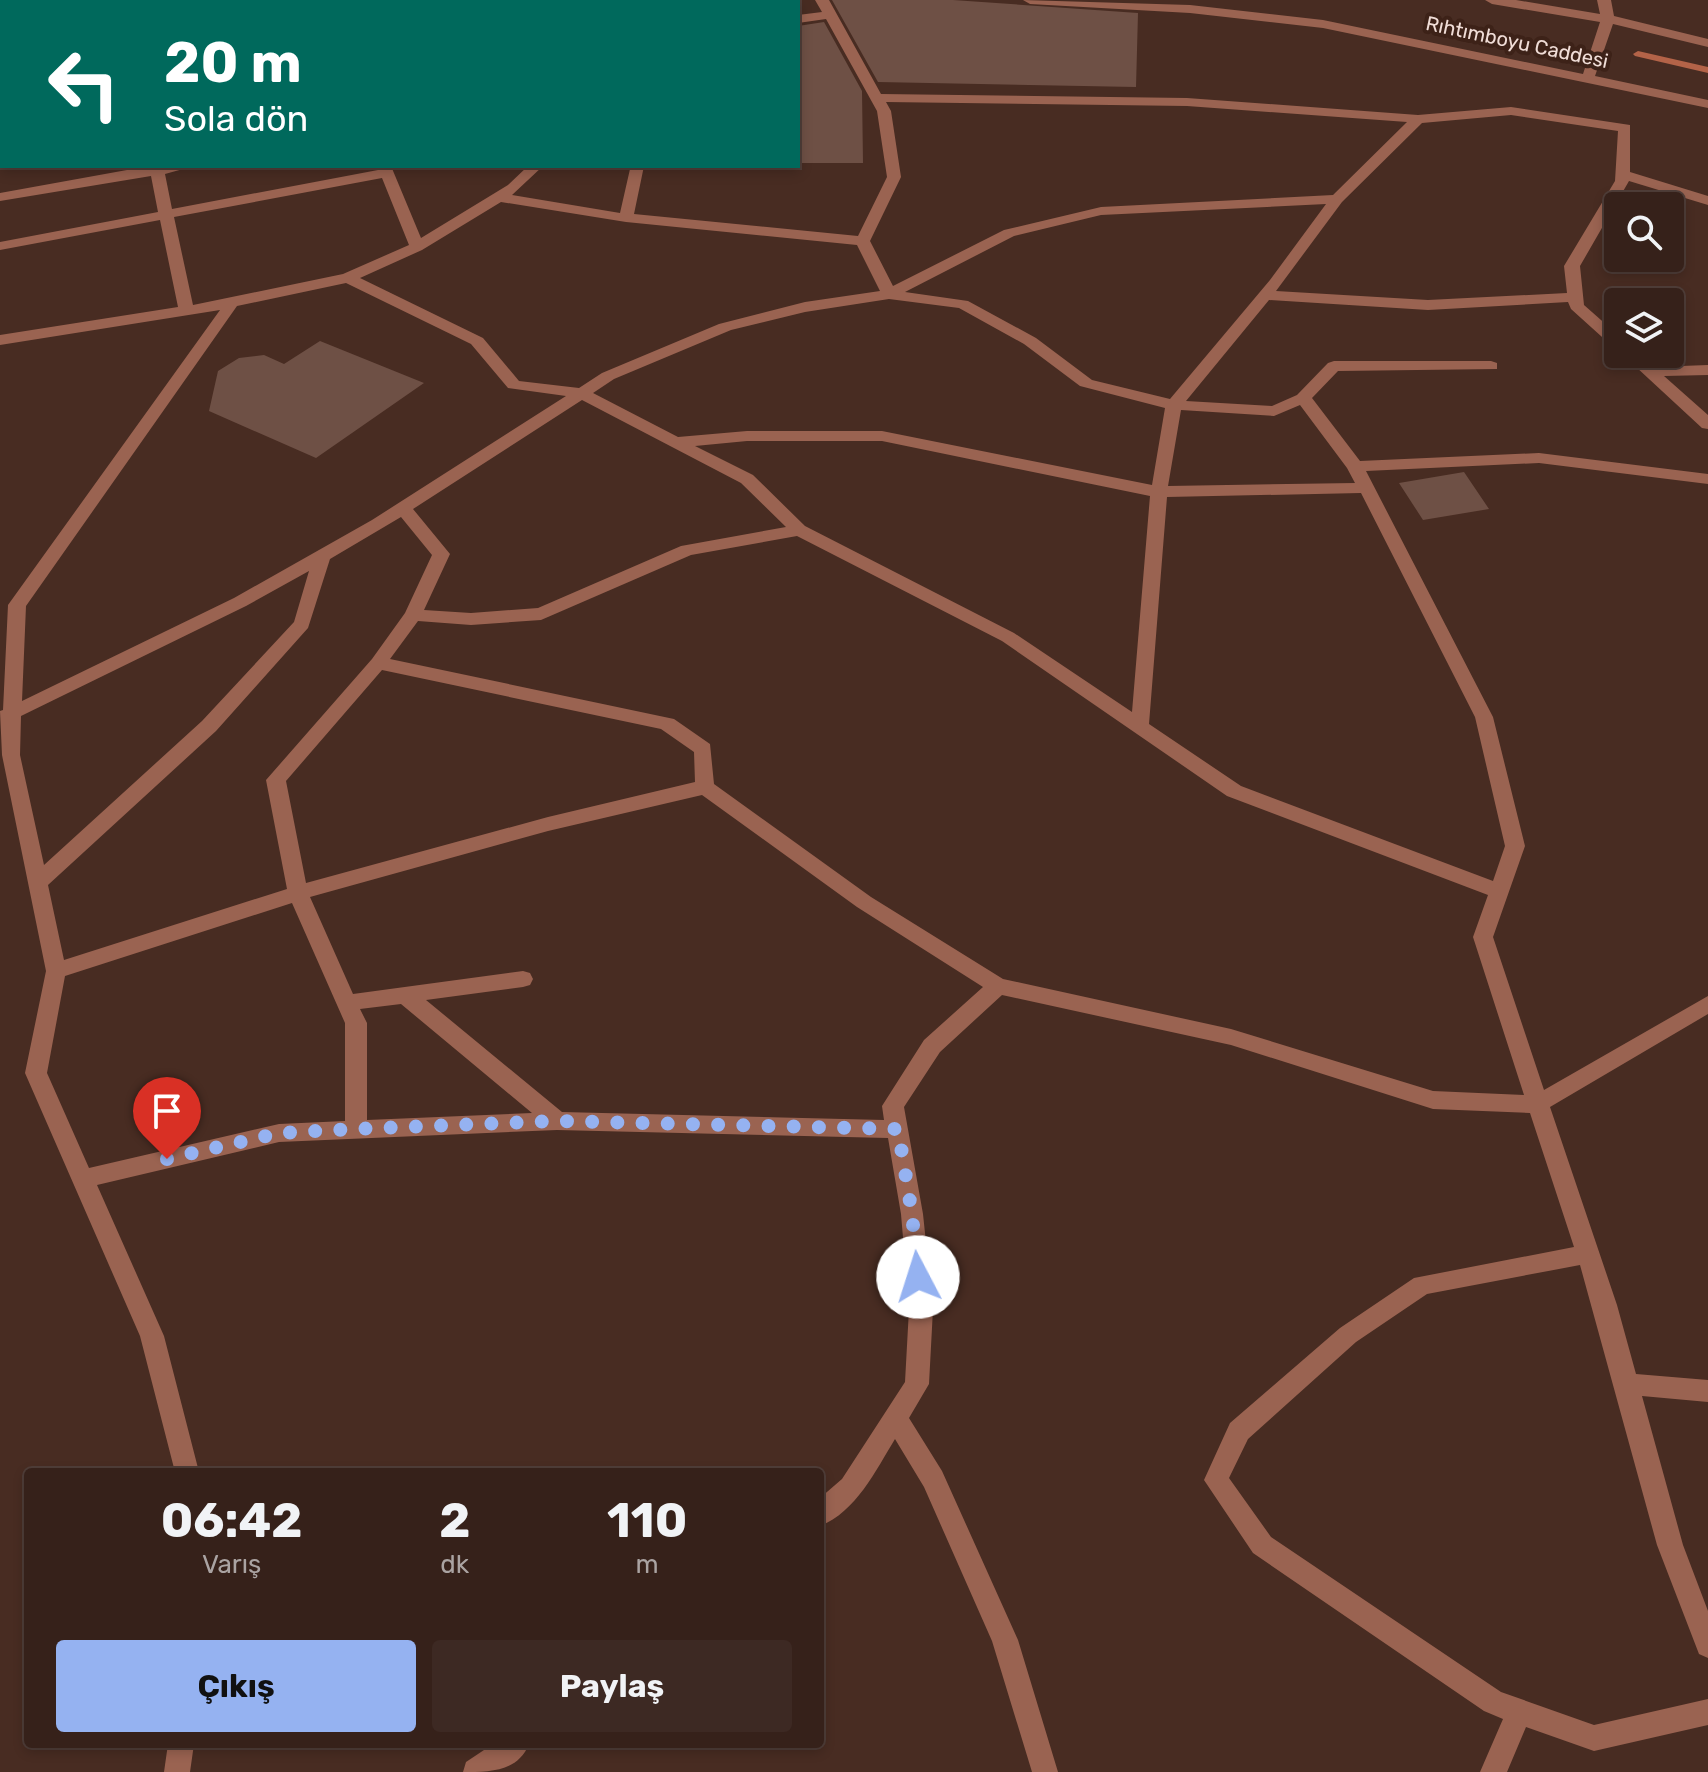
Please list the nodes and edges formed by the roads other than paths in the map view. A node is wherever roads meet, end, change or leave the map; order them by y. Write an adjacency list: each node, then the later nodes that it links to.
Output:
1 (822, 0): 5 (street)
2 (1030, 0): 11 (street, Rıhtımboyu Caddesi)
3 (1492, 0): 7 (street)
4 (1604, 0): 7 (street)
5 (830, 15): 6 (street); 12 (street)
6 (800, 19)
7 (1608, 19): 9 (street); 11 (street)
8 (1708, 26): 9 (street)
9 (1685, 37): 10 (street)
10 (1708, 43)
11 (1588, 78): 13 (street, Rıhtımboyu Caddesi)
12 (877, 98): 14 (street); 26 (street)
13 (1708, 104)
14 (1418, 119): 19 (street); 22 (street)
15 (157, 168): 20 (street); 24 (street)
16 (534, 168): 21 (street)
17 (638, 168): 25 (street)
18 (385, 169): 24 (street); 28 (street)
19 (1622, 174): 23 (street); 32 (street)
20 (0, 197)
21 (499, 197): 25 (street); 28 (street)
22 (1337, 199): 30 (street); 31 (street)
23 (1708, 201)
24 (168, 214): 27 (street); 34 (street)
25 (626, 218): 26 (street)
26 (863, 241): 30 (street)
27 (0, 246)
28 (417, 247): 29 (street)
29 (348, 278): 33 (street); 41 (street)
30 (889, 294): 41 (street); 43 (street)
31 (1265, 295): 32 (street); 43 (street)
32 (1575, 297): 35 (street)
33 (232, 303): 34 (street); 53 (street)
34 (186, 309): 36 (street)
35 (1604, 331)
36 (1, 335)
37 (1491, 366): 42 (street)
38 (1646, 368): 40 (street)
39 (1708, 370): 40 (street)
40 (1650, 372): 44 (street)
41 (581, 393): 45 (street); 50 (street)
42 (1303, 398): 43 (street); 46 (street)
43 (1174, 405): 49 (street)
44 (1708, 424)
45 (676, 442): 49 (street); 51 (street)
46 (1355, 466): 47 (street); 48 (street)
47 (1708, 479)
48 (1366, 488): 49 (street); 60 (street)
49 (1159, 492): 57 (street)
50 (402, 508): 52 (street); 54 (street)
51 (799, 530): 54 (street); 57 (street)
52 (322, 555): 56 (street); 59 (street)
53 (9, 608): 56 (street)
54 (413, 615): 55 (street)
55 (378, 663): 58 (street); 61 (street)
56 (6, 717): 59 (street)
57 (1140, 725): 60 (street)
58 (705, 787): 61 (street); 64 (street)
59 (38, 882): 62 (street)
60 (1499, 891): 68 (street)
61 (298, 893): 62 (street); 66 (street)
62 (56, 971): 72 (street)
63 (523, 979): 65 (street)
64 (998, 986): 68 (street); 71 (street)
65 (405, 995): 66 (street); 69 (street)
66 (347, 1003): 70 (street)
67 (1708, 1004): 68 (street)
68 (1538, 1104): 73 (street)
69 (557, 1121): 70 (street); 71 (street)
70 (356, 1129): 72 (street)
71 (898, 1129): 76 (street)
72 (83, 1179): 77 (street)
73 (1588, 1254): 74 (street); 80 (street)
74 (1627, 1384): 75 (street); 79 (street)
75 (1708, 1391)
76 (896, 1418): 78 (street); 86 (street)
77 (186, 1468)
78 (824, 1511)
79 (1708, 1645)
80 (1520, 1711): 81 (street); 87 (street)
81 (1708, 1712)
82 (180, 1748): 84 (street)
83 (510, 1748): 85 (street)
84 (177, 1772)
85 (476, 1772)
86 (1045, 1772)
87 (1493, 1772)

